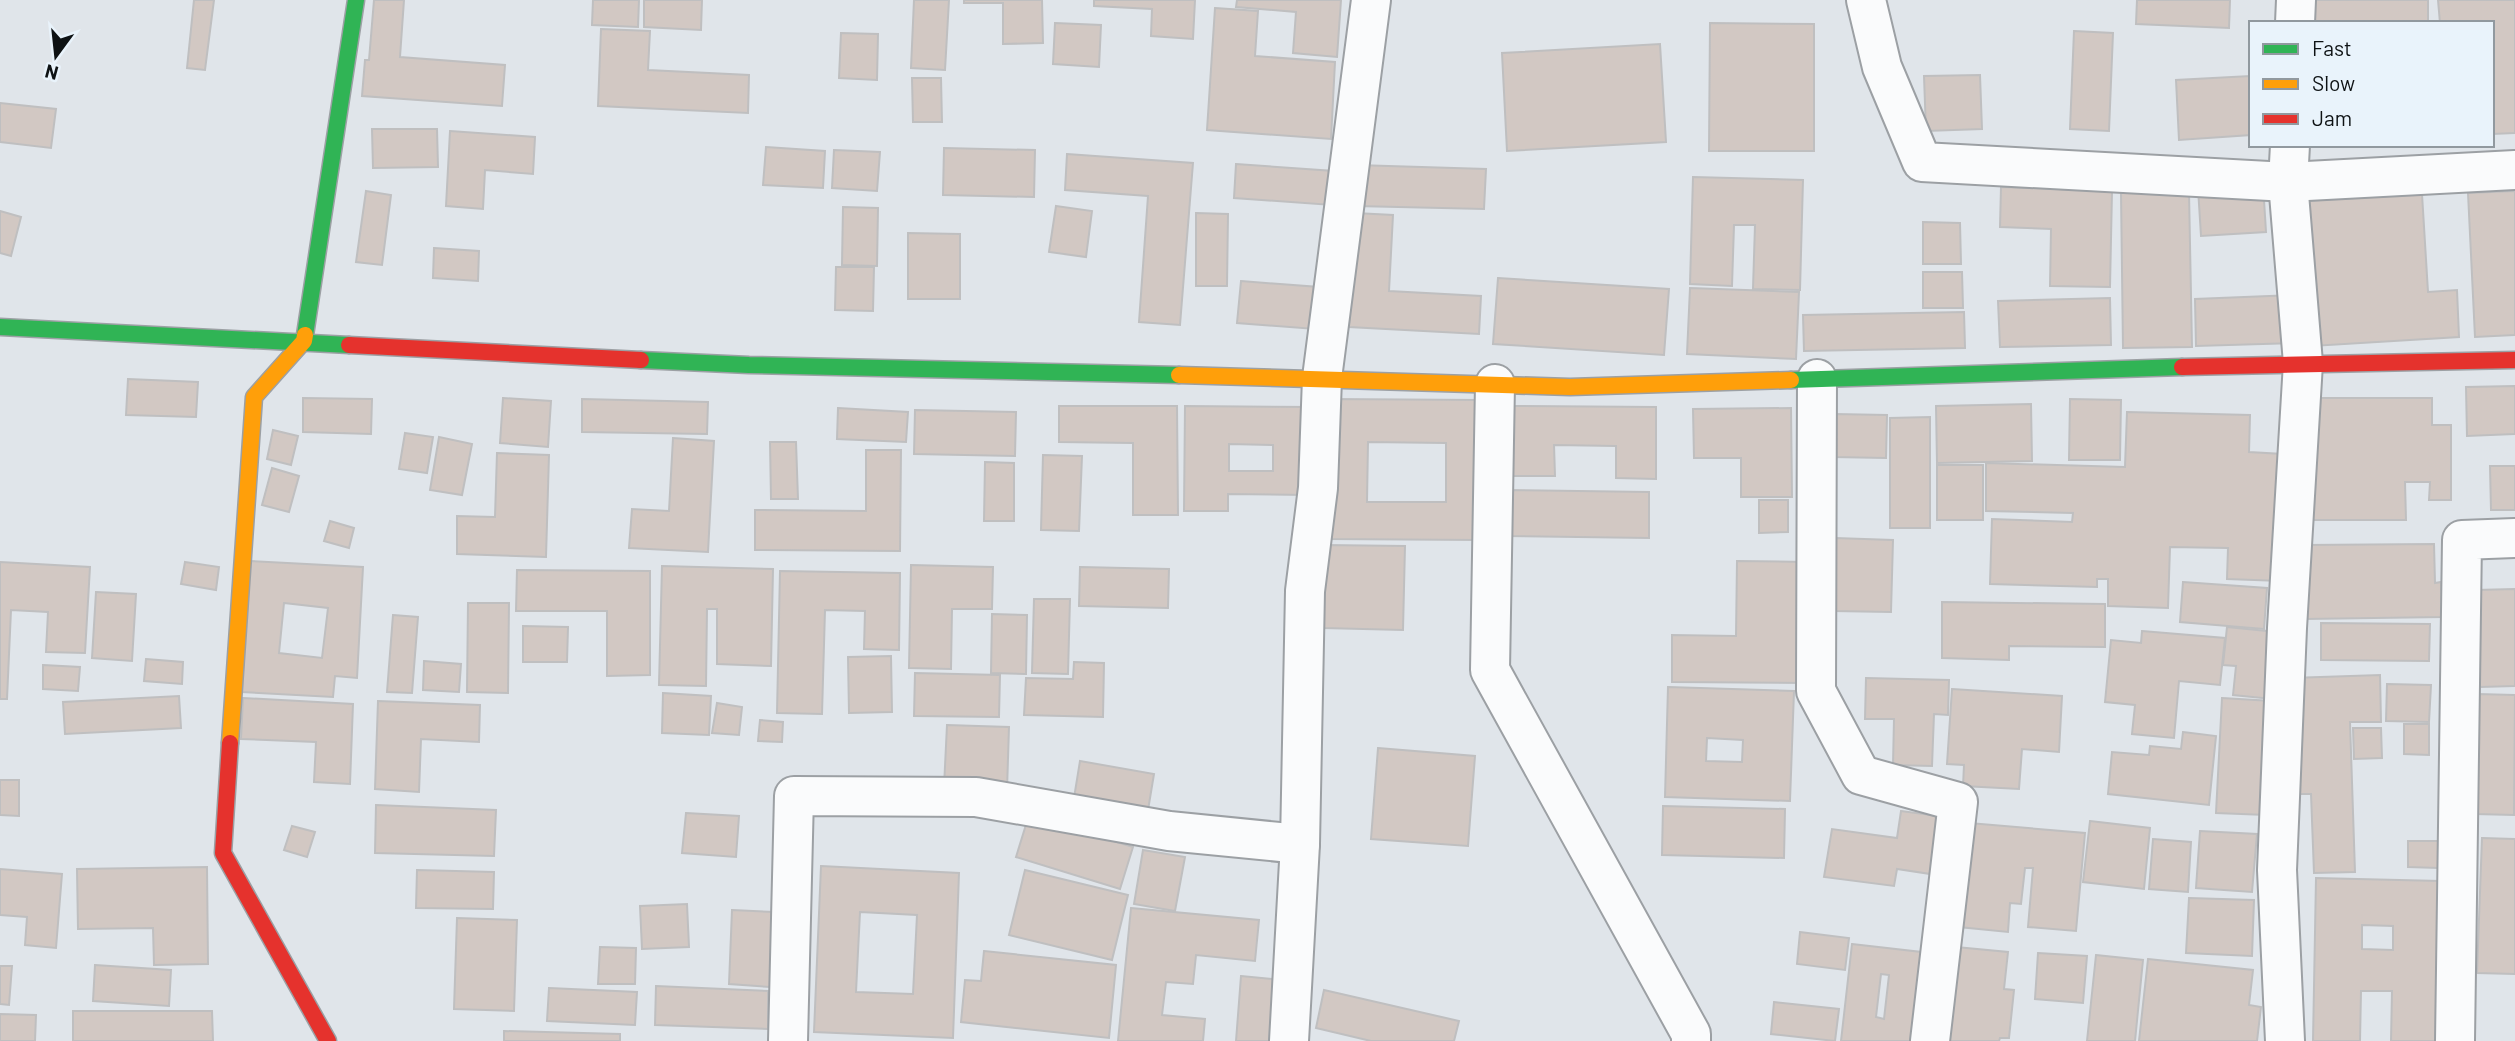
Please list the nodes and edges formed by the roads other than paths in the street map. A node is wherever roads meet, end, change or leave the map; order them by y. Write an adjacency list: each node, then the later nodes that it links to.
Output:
1 (356, 0): 9 (street)
2 (1371, 0): 12 (street)
3 (1866, 0): 6 (street)
4 (2296, 0): 5 (street)
5 (2295, 21)
6 (2289, 163): 7 (street); 11 (street)
7 (2515, 170)
8 (0, 327): 9 (street)
9 (304, 341): 12 (street); 17 (street)
10 (2515, 360): 11 (street)
11 (2303, 363): 13 (street); 22 (street)
12 (1322, 378): 14 (street); 16 (street)
13 (1817, 379): 14 (street); 21 (street)
14 (1495, 384): 20 (street)
15 (2515, 537): 23 (street)
16 (1300, 844): 18 (street); 19 (street)
17 (328, 1041)
18 (788, 1041)
19 (1289, 1041)
20 (1691, 1041)
21 (1930, 1041)
22 (2285, 1041)
23 (2455, 1041)

